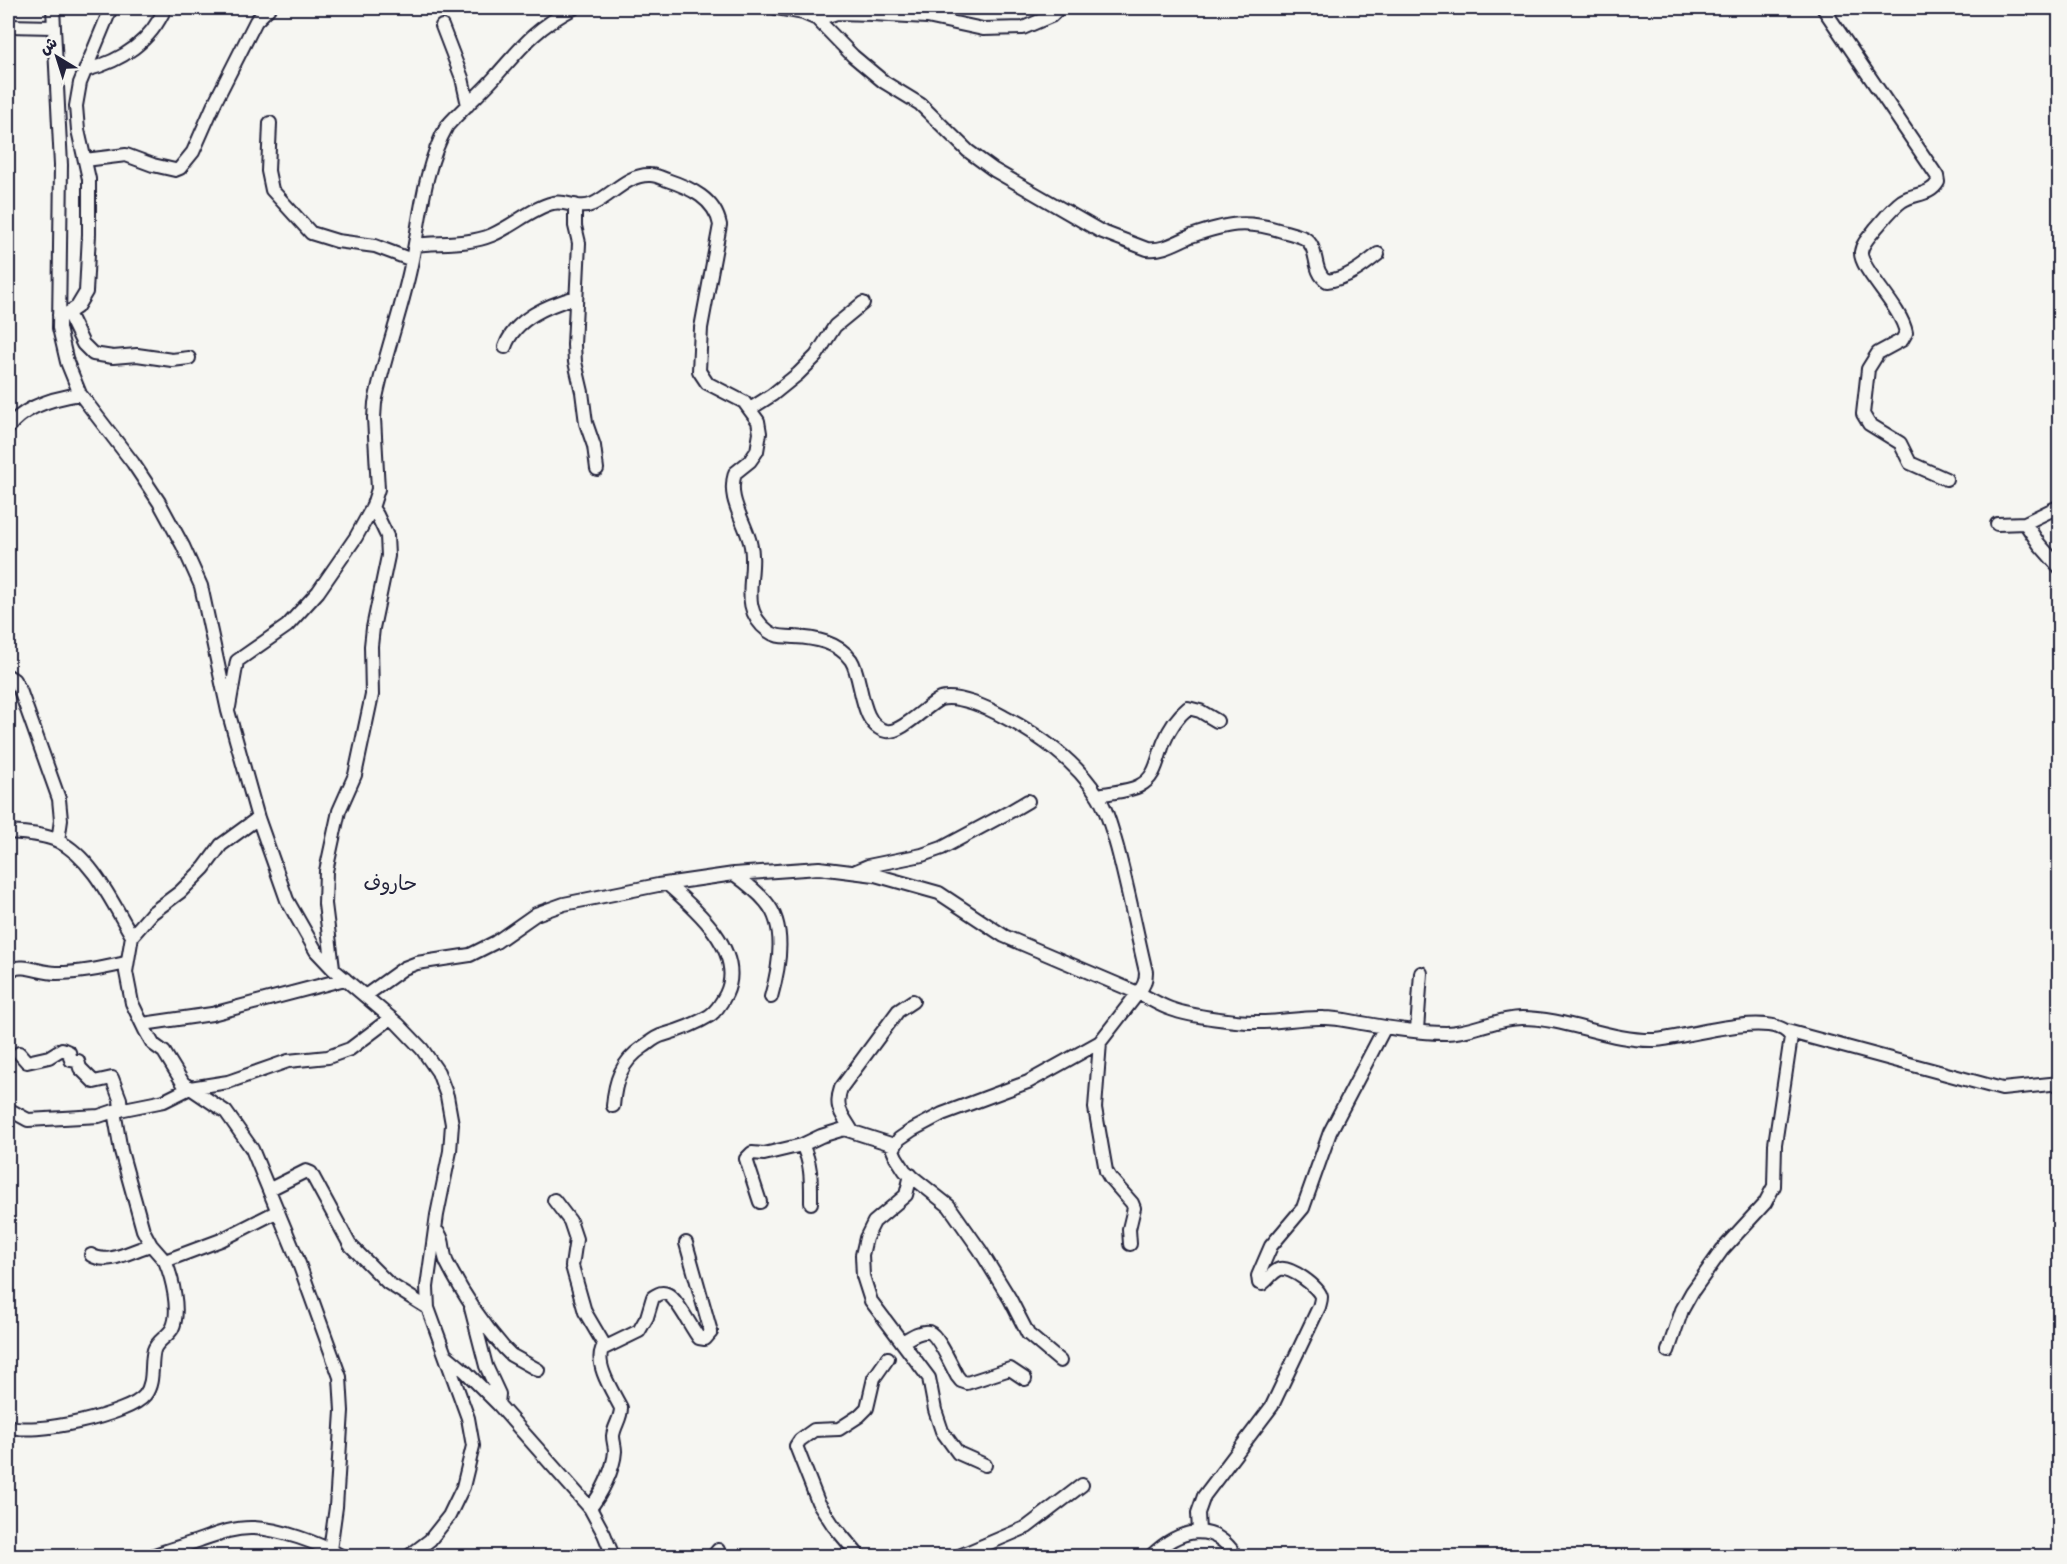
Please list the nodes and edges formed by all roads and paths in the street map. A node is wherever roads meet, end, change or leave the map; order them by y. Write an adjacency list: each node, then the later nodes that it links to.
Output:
1 (53, 8): 14 (street)
2 (111, 8): 15 (street)
3 (165, 8): 15 (street)
4 (269, 8): 18 (street)
5 (574, 8): 16 (street)
6 (776, 8): 10 (street)
7 (952, 8): 11 (street)
8 (1059, 8): 11 (street)
9 (1822, 8): 32 (street)
10 (816, 19): 11 (street); 21 (street)
11 (953, 22)
12 (8, 26): 14 (street)
13 (442, 26): 16 (street)
14 (53, 27): 25 (street)
15 (86, 70): 18 (street)
16 (468, 105): 20 (street)
17 (270, 123): 22 (street)
18 (85, 160): 25 (street)
19 (575, 205): 20 (street); 23 (street); 29 (street)
20 (415, 245): 22 (street)
21 (1378, 254)
22 (412, 260): 34 (street)
23 (576, 297): 26 (street); 31 (street)
24 (863, 303): 29 (street)
25 (64, 314): 27 (street); 28 (street)
26 (505, 347)
27 (189, 358)
28 (80, 394): 30 (street); 39 (street)
29 (750, 409): 41 (street)
30 (9, 424)
31 (597, 469)
32 (1946, 479)
33 (2060, 506): 35 (street)
34 (372, 508): 39 (street); 51 (street)
35 (2025, 523): 36 (street); 37 (street)
36 (1997, 524)
37 (2060, 568)
38 (8, 676): 45 (street)
39 (228, 711): 43 (street)
40 (1217, 721): 41 (street)
41 (1098, 795): 55 (street)
42 (1028, 801): 46 (street)
43 (258, 818): 49 (street); 51 (street)
44 (8, 832): 45 (street)
45 (58, 841): 49 (street)
46 (855, 871): 47 (street); 55 (street)
47 (734, 874): 48 (street); 57 (street)
48 (667, 884): 56 (street); 68 (street)
49 (132, 936): 50 (street)
50 (126, 963): 52 (street); 60 (street)
51 (333, 969): 54 (street)
52 (8, 970)
53 (1421, 973): 62 (street)
54 (345, 979): 56 (street); 60 (street)
55 (1138, 993): 61 (street); 64 (street)
56 (365, 996): 59 (street)
57 (771, 997)
58 (913, 1001): 71 (street)
59 (391, 1018): 67 (street); 80 (street)
60 (143, 1024): 67 (street)
61 (1385, 1027): 62 (street); 101 (street)
62 (1417, 1030): 63 (street)
63 (1787, 1031): 66 (street); 90 (street)
64 (1100, 1042): 73 (street); 82 (street)
65 (20, 1053): 70 (street)
66 (2060, 1083)
67 (190, 1088): 70 (street); 75 (street)
68 (613, 1106)
69 (8, 1109): 70 (street)
70 (117, 1110): 83 (street)
71 (852, 1131): 72 (street); 73 (street)
72 (802, 1145): 77 (street); 78 (street)
73 (894, 1145): 74 (street)
74 (911, 1175): 88 (street); 93 (street)
75 (270, 1190): 79 (street); 87 (street)
76 (554, 1200): 89 (street)
77 (760, 1202)
78 (811, 1203)
79 (278, 1211): 85 (street); 102 (street)
80 (435, 1229): 86 (street); 87 (street)
81 (686, 1243): 89 (street)
82 (1130, 1244)
83 (150, 1245): 84 (street); 85 (street)
84 (91, 1255)
85 (165, 1261): 97 (street)
86 (471, 1305): 94 (street); 96 (street)
87 (428, 1308): 91 (street)
88 (902, 1342): 95 (street); 98 (street)
89 (605, 1346): 100 (street)
90 (1668, 1351)
91 (445, 1355): 96 (street); 103 (street)
92 (888, 1358): 106 (street)
93 (1060, 1361)
94 (538, 1370)
95 (1024, 1379)
96 (498, 1404): 100 (street)
97 (9, 1426)
98 (985, 1465)
99 (1082, 1485): 107 (street)
100 (590, 1508): 105 (street)
101 (1198, 1532): 108 (street); 109 (street)
102 (335, 1553): 104 (street)
103 (412, 1555)
104 (152, 1557)
105 (613, 1557)
106 (860, 1557)
107 (959, 1557)
108 (1151, 1557)
109 (1236, 1557)

